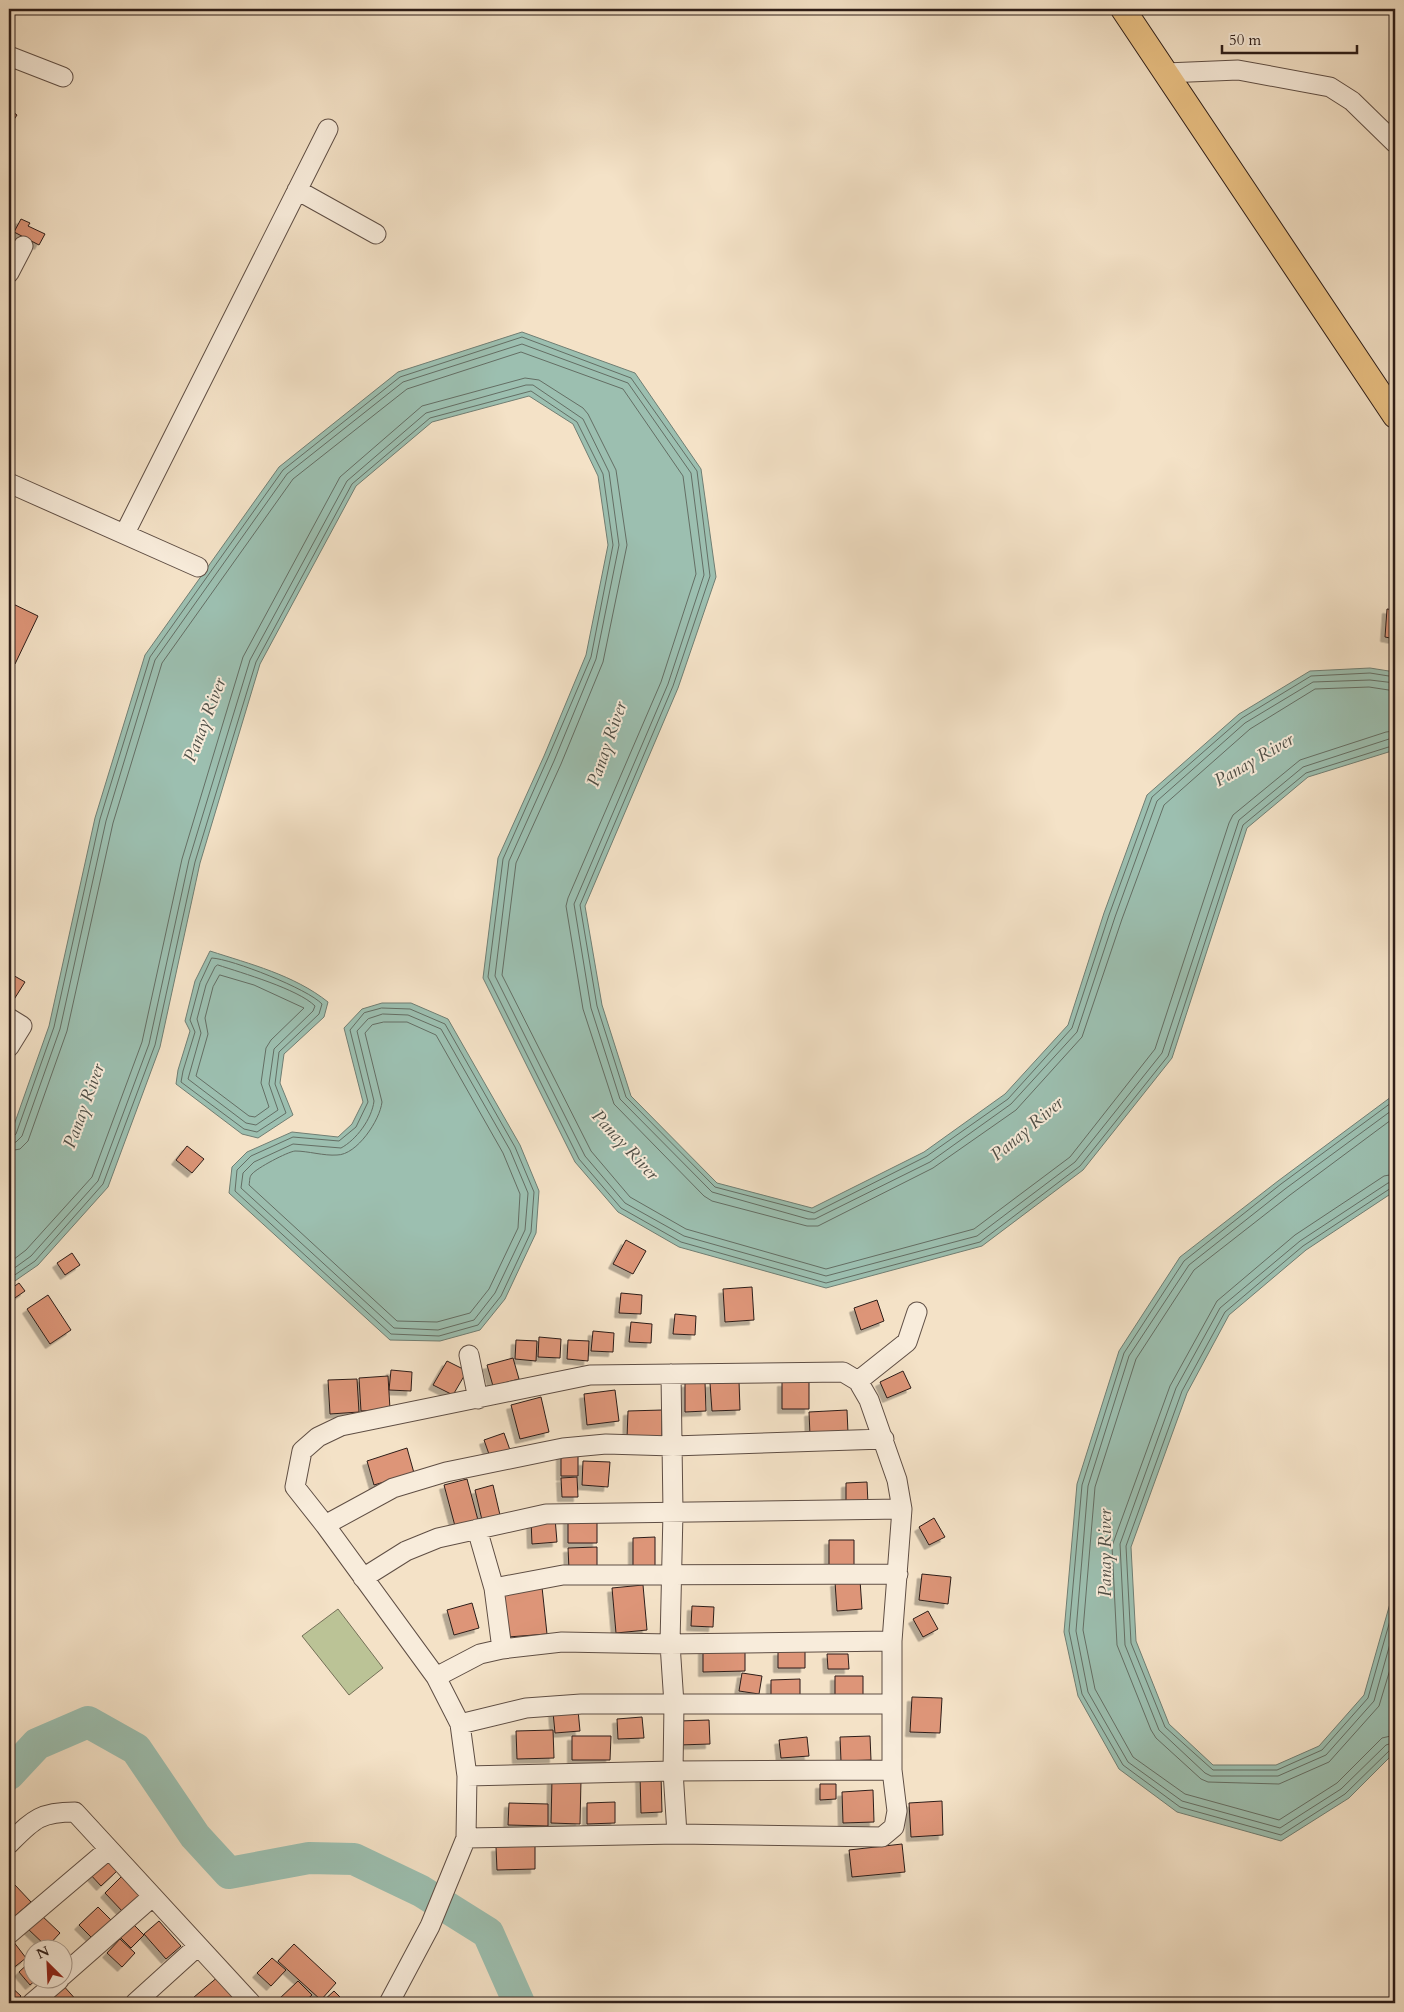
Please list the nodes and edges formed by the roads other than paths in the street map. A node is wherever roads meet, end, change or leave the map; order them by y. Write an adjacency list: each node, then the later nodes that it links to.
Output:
1 (1123, 9): 3 (main road)
2 (9, 56): 4 (street)
3 (1166, 73): 6 (street); 11 (main road)
4 (63, 77)
5 (328, 129): 7 (street)
6 (1395, 143)
7 (297, 190): 8 (street); 13 (street)
8 (376, 234)
9 (23, 246): 10 (street)
10 (9, 273)
11 (1395, 416)
12 (9, 483): 13 (street)
13 (126, 533): 14 (street)
14 (198, 567)
15 (9, 1018): 16 (street)
16 (9, 1047)
17 (917, 1312): 20 (street)
18 (469, 1355): 21 (street)
19 (671, 1374): 20 (street); 21 (street); 23 (street)
20 (858, 1381): 22 (street)
21 (478, 1399): 26 (street)
22 (884, 1439): 23 (street); 24 (street)
23 (673, 1446): 25 (street); 26 (street)
24 (902, 1509): 25 (street); 28 (street)
25 (674, 1512): 27 (street); 29 (street)
26 (325, 1525): 30 (street)
27 (477, 1529): 30 (street); 31 (street)
28 (898, 1574): 29 (street); 32 (street)
29 (671, 1575): 31 (street); 33 (street)
30 (363, 1578): 35 (street)
31 (494, 1588): 34 (street)
32 (892, 1642): 33 (street); 37 (street)
33 (670, 1644): 34 (street); 36 (street)
34 (502, 1649): 35 (street)
35 (436, 1677): 38 (street)
36 (674, 1704): 37 (street); 38 (street); 40 (street)
37 (891, 1704): 39 (street)
38 (460, 1724): 41 (street)
39 (892, 1770): 40 (street); 42 (street)
40 (673, 1771): 41 (street); 42 (street)
41 (467, 1776): 43 (street)
42 (677, 1834): 43 (street)
43 (466, 1838): 54 (street)
44 (9, 1844): 45 (street)
45 (108, 1850): 46 (street); 47 (street)
46 (152, 1897): 48 (street); 49 (street)
47 (9, 1934)
48 (198, 1946): 51 (street); 53 (street)
49 (72, 1967)
50 (47, 1990): 52 (street)
51 (244, 2001)
52 (32, 2003)
53 (135, 2003)
54 (389, 2003)

